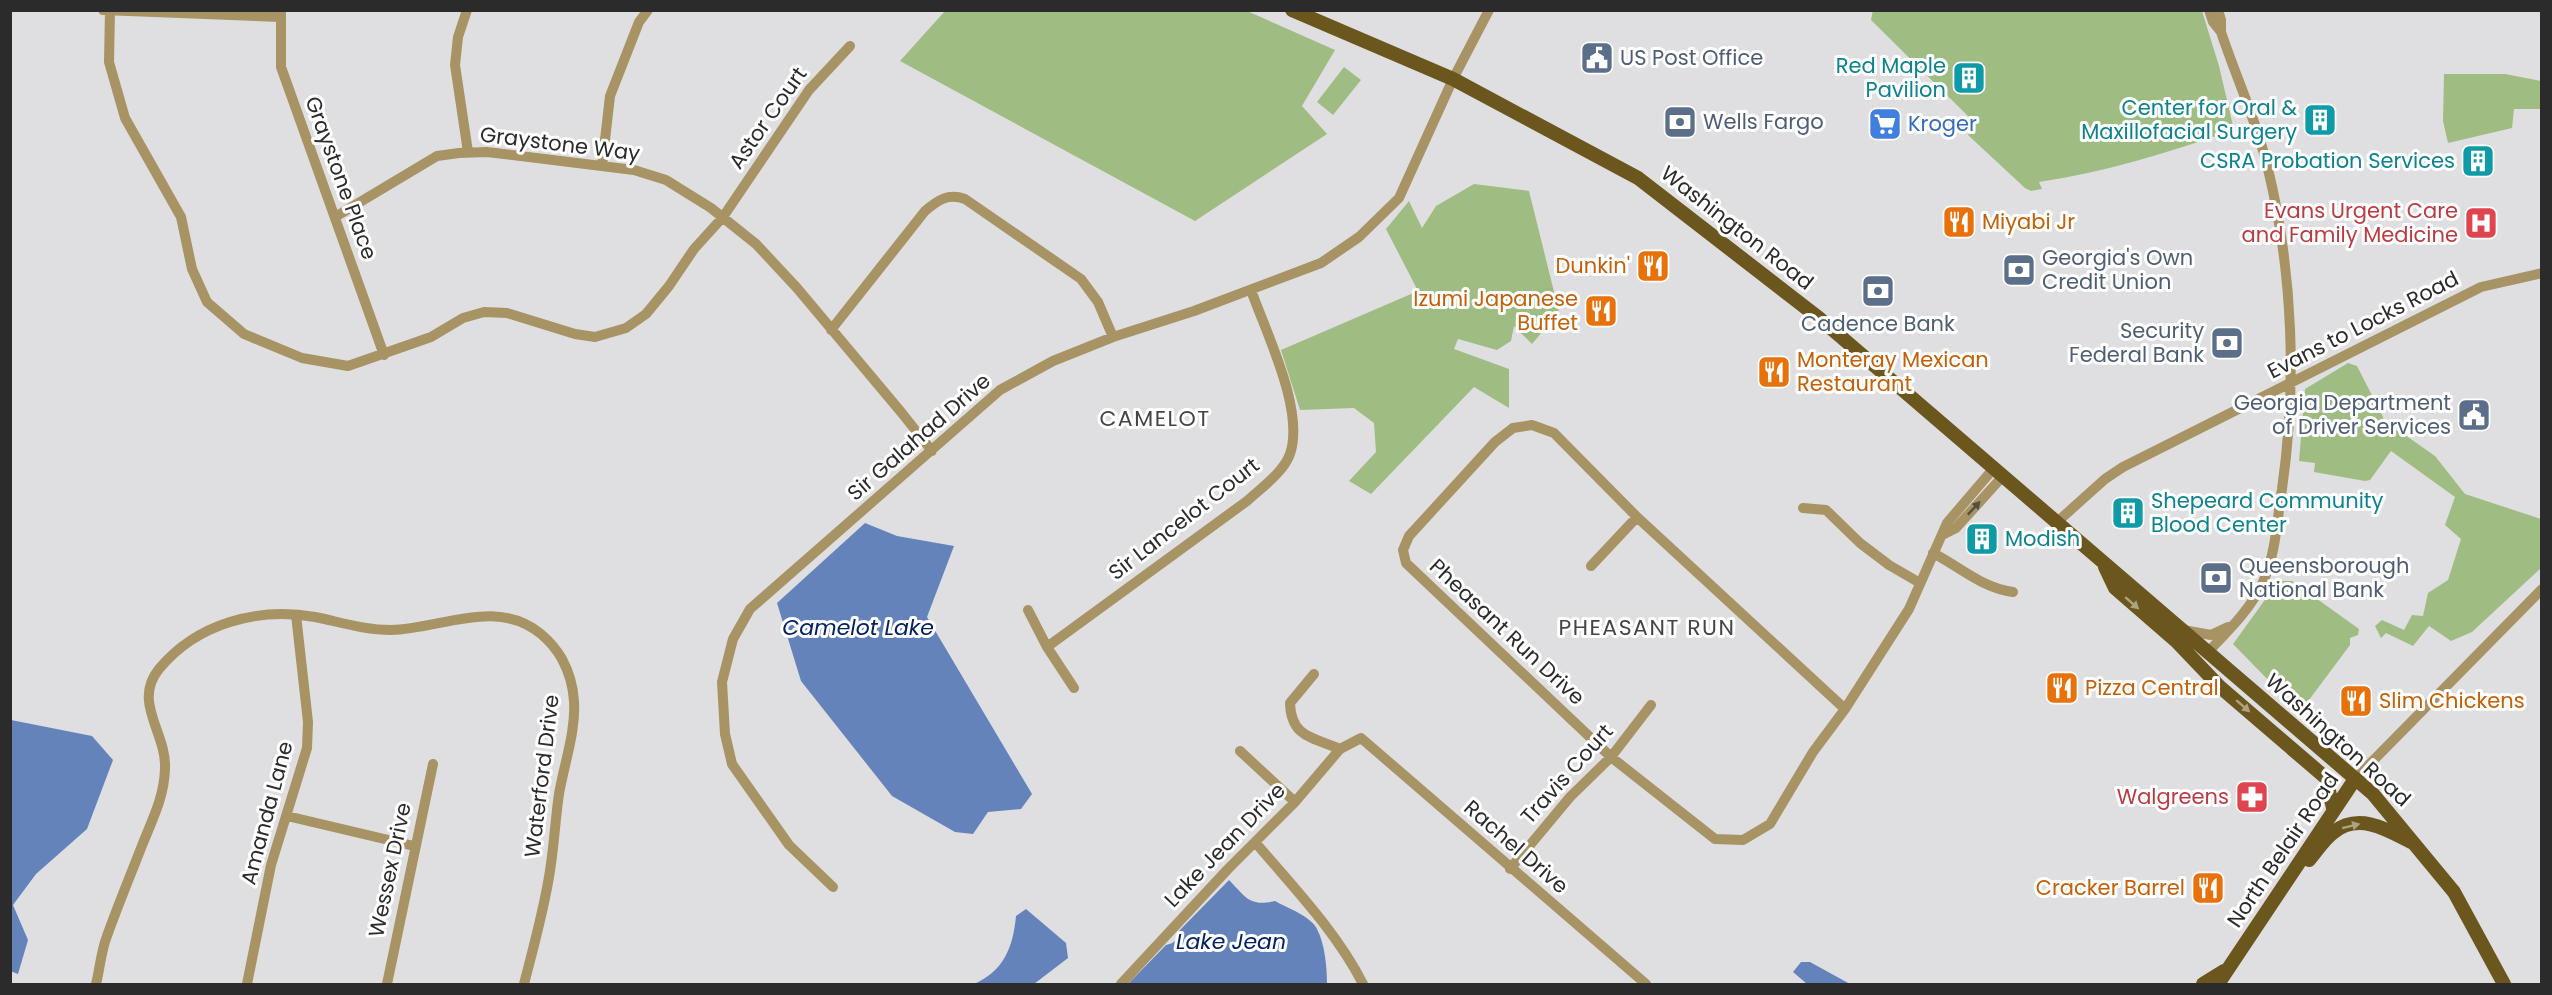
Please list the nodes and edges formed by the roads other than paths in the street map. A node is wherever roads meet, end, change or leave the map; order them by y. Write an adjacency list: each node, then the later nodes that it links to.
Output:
1 (467, 10): 12 (street)
2 (648, 10): 13 (street)
3 (1292, 10): 11 (main road, Washington Road)
4 (1489, 10): 11 (street, Sir Galahad Drive)
5 (2209, 10): 9 (street)
6 (2218, 10): 9 (street)
7 (107, 11): 8 (street); 20 (street, Astor Court)
8 (280, 14): 14 (street, Graystone Place)
9 (2221, 32): 21 (street)
10 (850, 46): 15 (street, Astor Court)
11 (1453, 79): 17 (street, Sir Galahad Drive); 23 (main road, Washington Road)
12 (468, 152): 13 (street, Graystone Way); 14 (street, Graystone Way)
13 (602, 166): 15 (street, Graystone Way)
14 (335, 217): 20 (street, Graystone Place)
15 (723, 217): 18 (street, Graystone Way); 20 (street, Astor Court)
16 (2541, 273): 21 (street, Evans to Locks Road)
17 (1251, 291): 19 (street, Sir Galahad Drive); 37 (street, Sir Lancelot Court)
18 (831, 330): 19 (street); 22 (street, Graystone Way)
19 (1113, 337): 22 (street, Sir Galahad Drive)
20 (384, 355)
21 (2291, 384): 26 (street, Evans to Locks Road); 35 (street)
22 (932, 451): 56 (street, Sir Galahad Drive)
23 (1999, 472): 26 (main road, Washington Road); 27 (street, Pheasant Run Drive)
24 (1803, 508): 30 (street)
25 (1637, 517): 29 (street); 42 (street, Pheasant Run Drive); 46 (street, Pheasant Run Drive)
26 (2056, 523): 28 (main road, Washington Road)
27 (1933, 553): 30 (street, Pheasant Run Drive); 32 (street)
28 (2103, 562): 36 (main road, Washington Road); 50 (main road, Washington Road, one-way to 50)
29 (1591, 566)
30 (1920, 583): 42 (street, Pheasant Run Drive)
31 (2541, 589): 48 (street, North Belair Road)
32 (2013, 592)
33 (1028, 610): 37 (street)
34 (296, 615): 51 (street, Amanda Lane); 59 (street, Waterford Drive); 62 (street, Waterford Drive)
35 (2234, 624): 36 (street); 38 (street)
36 (2178, 629): 38 (main road, Washington Road)
37 (1047, 647): 40 (street)
38 (2207, 654): 48 (main road, Washington Road)
39 (1314, 674): 44 (street)
40 (1074, 688)
41 (1651, 705): 46 (street, Travis Court)
42 (1845, 709): 46 (street, Pheasant Run Drive)
43 (1361, 738): 44 (street, Lake Jean Drive); 55 (street, Rachel Drive)
44 (1340, 749): 49 (street, Lake Jean Drive)
45 (1240, 751): 49 (street)
46 (1611, 757): 55 (street, Travis Court)
47 (433, 764): 54 (street, Wessex Drive)
48 (2355, 779): 50 (main road, North Belair Road); 53 (main road, Washington Road)
49 (1295, 802): 52 (street, Lake Jean Drive)
50 (2333, 808): 57 (main road, North Belair Road)
51 (287, 816): 54 (street); 60 (street, Amanda Lane)
52 (1255, 842): 63 (street, Lake Jean Drive); 64 (street)
53 (2418, 845): 57 (main road, one-way to 53); 68 (main road, Washington Road)
54 (414, 846): 61 (street, Wessex Drive)
55 (1510, 869): 65 (street, Rachel Drive)
56 (833, 887)
57 (2280, 893): 58 (main road, North Belair Road)
58 (2229, 968): 66 (main road); 67 (main road, North Belair Road)
59 (96, 984)
60 (247, 984)
61 (387, 984)
62 (524, 984)
63 (1121, 984)
64 (1363, 984)
65 (1646, 984)
66 (2203, 984)
67 (2218, 984)
68 (2504, 984)

